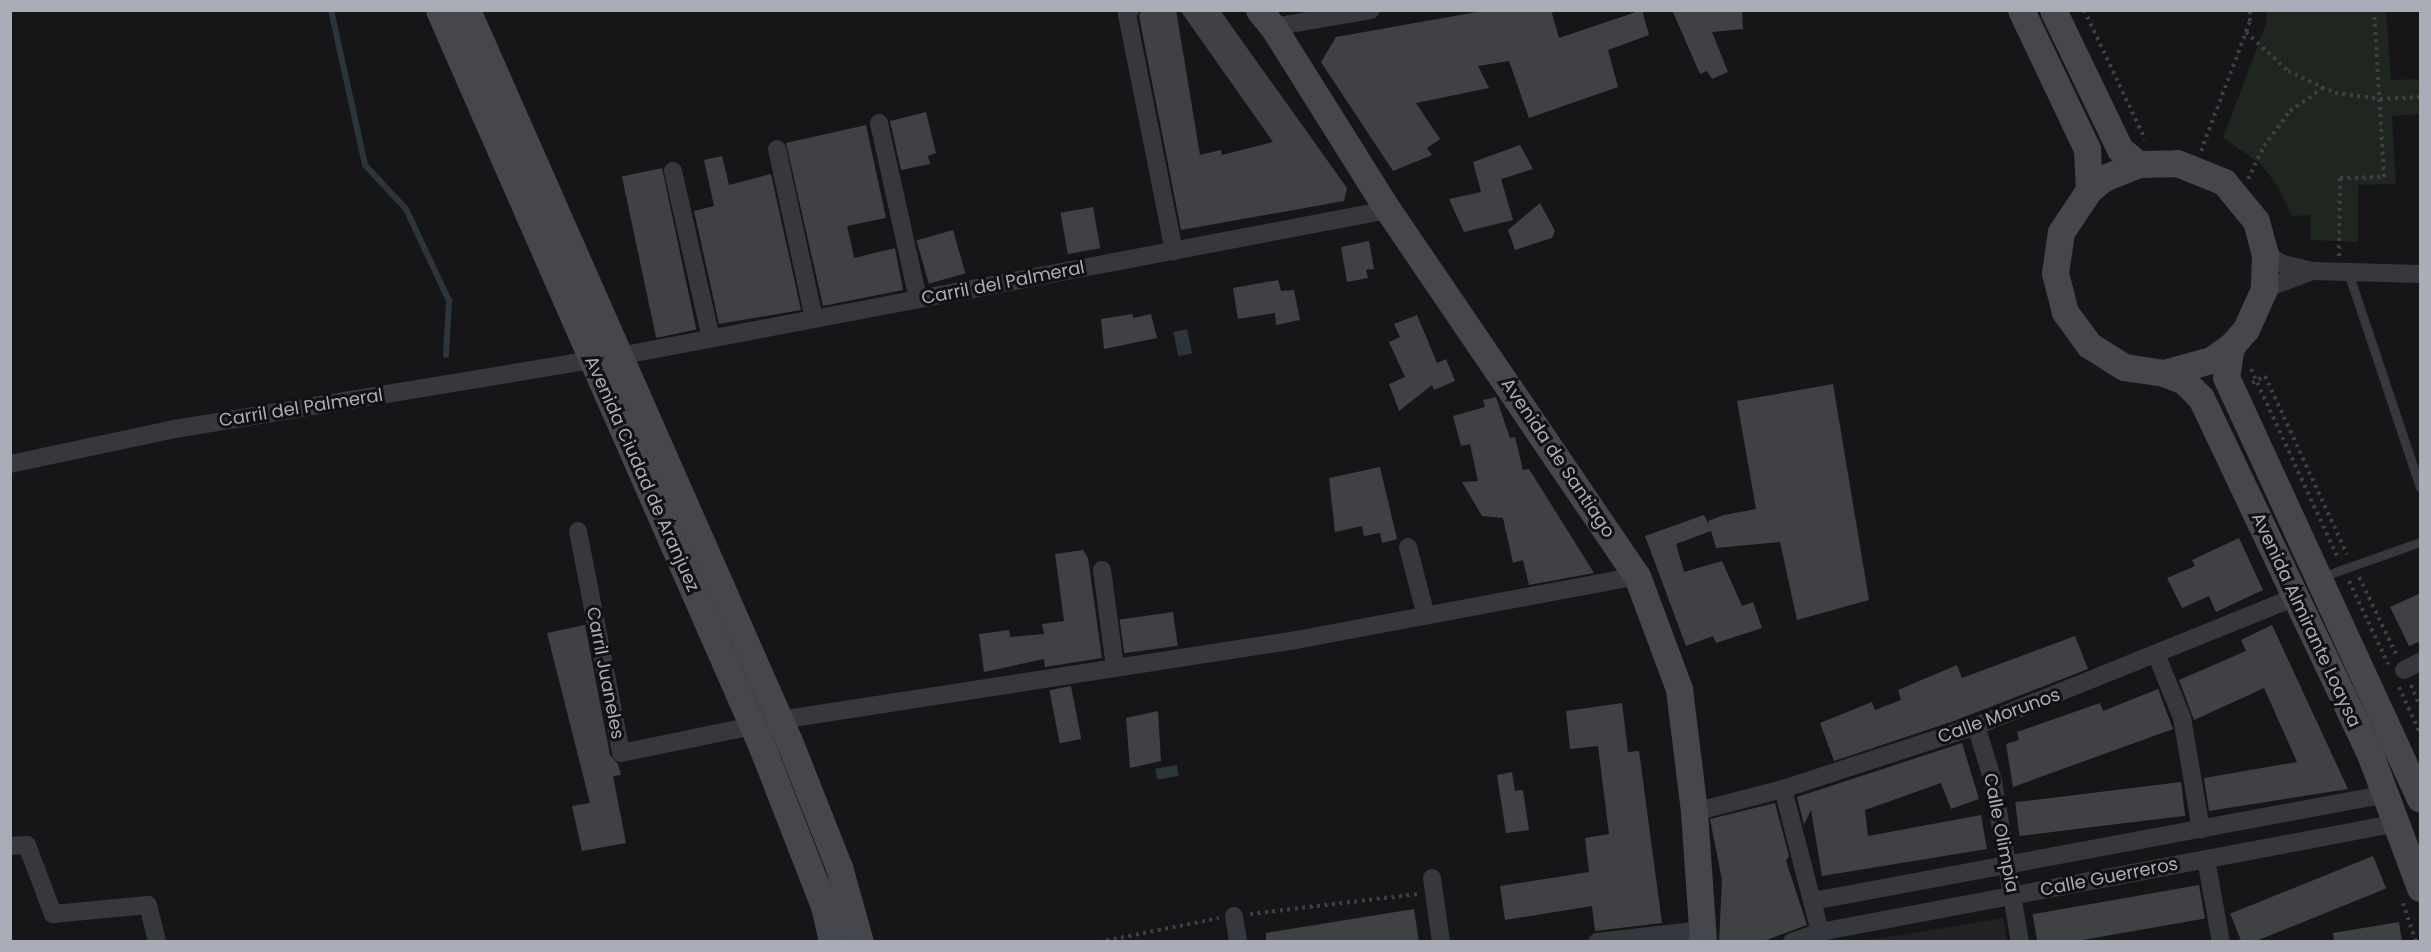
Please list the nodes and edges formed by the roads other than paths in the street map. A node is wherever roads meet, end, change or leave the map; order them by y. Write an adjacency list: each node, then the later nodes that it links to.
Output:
1 (439, 10): 25 (main road, Avenida Ciudad de Aranjuez)
2 (467, 10): 24 (main road, Avenida Ciudad de Aranjuez)
3 (1130, 10): 14 (street)
4 (1371, 10): 7 (street)
5 (2021, 10): 12 (main road)
6 (2053, 10): 10 (main road)
7 (1266, 19): 13 (main road, Avenida de Santiago)
8 (879, 123): 20 (street)
9 (777, 149): 21 (street)
10 (2143, 153): 12 (main road); 15 (main road)
11 (673, 171): 22 (street)
12 (2089, 190): 26 (main road)
13 (1388, 210): 14 (street, Carril del Palmeral); 34 (main road, Avenida de Santiago)
14 (1174, 251): 20 (street, Carril del Palmeral)
15 (2265, 254): 16 (street); 19 (main road)
16 (2313, 271): 17 (street); 19 (street)
17 (2343, 272): 18 (street); 28 (lane)
18 (2421, 274)
19 (2264, 289): 23 (main road)
20 (918, 299): 21 (street, Carril del Palmeral)
21 (814, 319): 22 (street, Carril del Palmeral)
22 (711, 338): 24 (street, Carril del Palmeral)
23 (2240, 354): 26 (main road); 33 (main road, Avenida Almirante Loaysa)
24 (619, 356): 41 (main road, Avenida Ciudad de Aranjuez)
25 (592, 360): 27 (street, Carril del Palmeral); 42 (main road, Avenida Ciudad de Aranjuez)
26 (2164, 373): 35 (main road, Avenida Almirante Loaysa)
27 (10, 464)
28 (2421, 487)
29 (578, 531): 42 (street, Carril Juaneles)
30 (2421, 542): 33 (lane)
31 (1408, 547): 36 (street)
32 (1102, 570): 39 (street)
33 (2338, 570): 46 (main road, Avenida Almirante Loaysa)
34 (1637, 576): 36 (street); 47 (main road, Avenida de Santiago)
35 (2295, 597): 37 (street, Calle Morunos); 45 (main road, Avenida Almirante Loaysa)
36 (1426, 616): 39 (street)
37 (2157, 656): 43 (street, Calle Morunos); 49 (street)
38 (2421, 662): 40 (street)
39 (1115, 668): 41 (street)
40 (2398, 676)
41 (780, 720): 62 (main road, Avenida Ciudad de Aranjuez)
42 (753, 726): 61 (main road, Avenida Ciudad de Aranjuez)
43 (1976, 726): 44 (street, Calle Morunos); 52 (street, Calle Olimpia)
44 (1783, 789): 47 (street, Calle Morunos); 56 (street)
45 (2387, 795): 48 (main road, Avenida Almirante Loaysa); 49 (street, Calle Guerreros)
46 (2421, 799)
47 (1694, 812): 59 (main road, Avenida de Santiago)
48 (2398, 823): 51 (street, Calle Guerreros); 54 (main road, Avenida Almirante Loaysa)
49 (2201, 829): 52 (street, Calle Guerreros)
50 (10, 846): 60 (street)
51 (2206, 859): 55 (street, Calle Guerreros); 68 (street)
52 (2007, 865): 55 (street, Calle Olimpia); 56 (street, Calle Guerreros)
53 (1433, 885): 64 (street)
54 (2421, 888)
55 (2012, 896): 58 (street, Calle Guerreros); 67 (street, Calle Olimpia)
56 (1813, 901): 58 (street)
57 (1234, 916): 63 (street)
58 (1820, 932): 66 (street, Calle Guerreros)
59 (1702, 936): 65 (street)
60 (157, 942)
61 (832, 942)
62 (860, 942)
63 (1238, 942)
64 (1441, 942)
65 (1597, 942)
66 (1792, 942)
67 (2020, 942)
68 (2221, 942)

